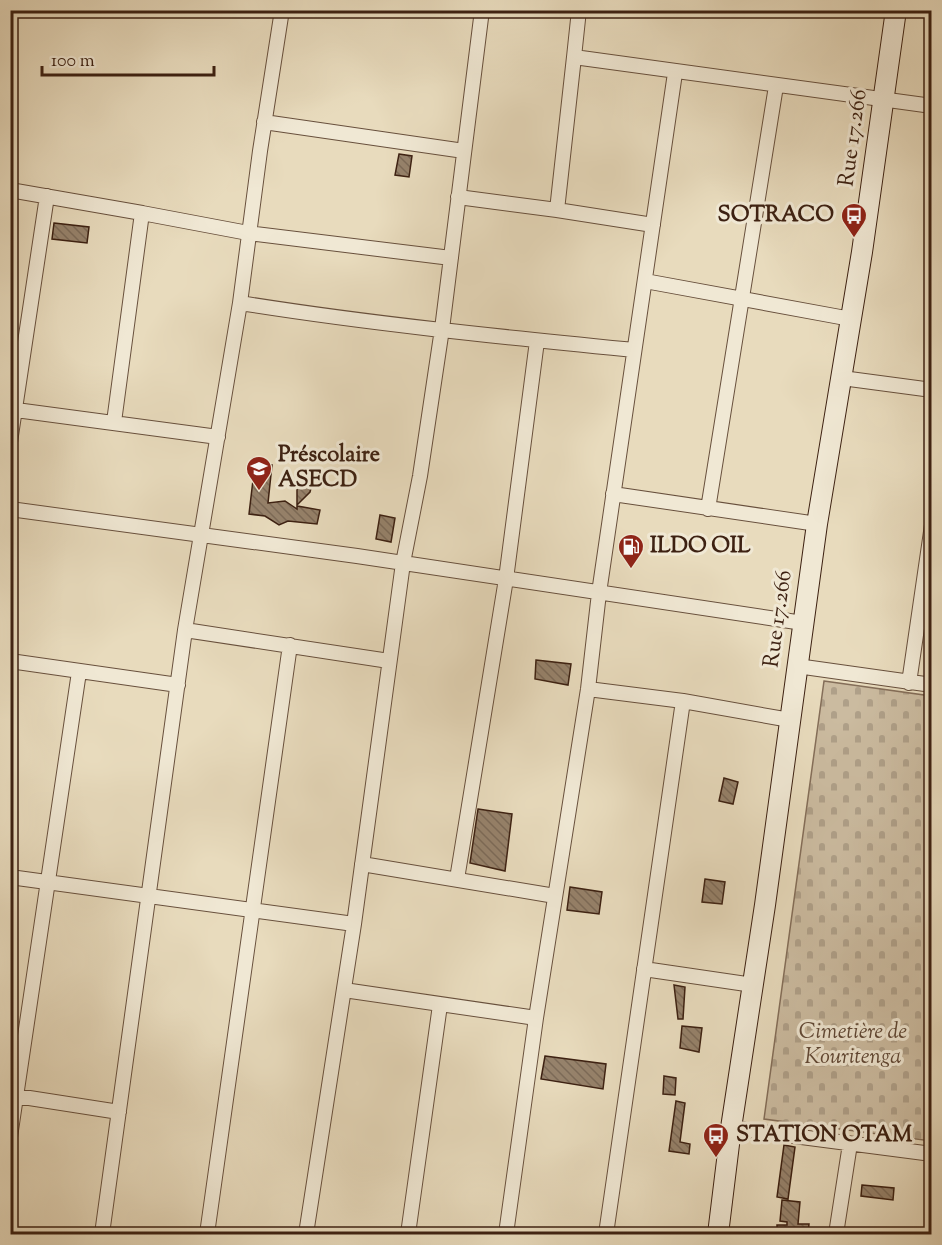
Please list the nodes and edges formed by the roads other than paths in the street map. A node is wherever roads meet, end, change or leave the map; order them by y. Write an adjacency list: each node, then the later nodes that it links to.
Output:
1 (282, 10): 10 (street)
2 (482, 10): 11 (street)
3 (579, 10): 5 (street)
4 (896, 10): 8 (main road, Rue 17.266)
5 (574, 57): 6 (street); 15 (street)
6 (675, 73): 7 (street); 17 (street)
7 (776, 86): 8 (street); 21 (street)
8 (884, 99): 9 (street); 23 (main road, Rue 17.266)
9 (932, 106)
10 (264, 122): 11 (street); 18 (street)
11 (464, 151): 14 (street)
12 (10, 190): 13 (street)
13 (47, 196): 16 (street); 29 (street)
14 (458, 198): 15 (street); 19 (street)
15 (557, 210): 17 (street)
16 (142, 213): 18 (street); 30 (street)
17 (653, 225): 20 (street)
18 (248, 232): 19 (street); 22 (street)
19 (451, 258): 24 (street)
20 (645, 281): 21 (street); 26 (street)
21 (741, 297): 23 (street); 34 (street)
22 (240, 303): 24 (street); 31 (street)
23 (851, 319): 27 (main road, Rue 17.266)
24 (442, 329): 25 (street); 39 (street)
25 (537, 341): 26 (street); 41 (street)
26 (634, 350): 33 (street)
27 (842, 378): 28 (street); 36 (main road, Rue 17.266)
28 (932, 390)
29 (16, 410): 30 (street); 32 (street)
30 (114, 422): 31 (street)
31 (218, 437): 38 (street)
32 (10, 442)
33 (613, 494): 34 (street); 42 (street)
34 (708, 508): 36 (street)
35 (10, 509): 38 (street)
36 (817, 524): 43 (main road, Rue 17.266)
37 (932, 525): 40 (street)
38 (200, 534): 39 (street); 44 (street)
39 (403, 563): 41 (street); 47 (street)
40 (928, 578): 50 (street)
41 (506, 579): 42 (street); 58 (street)
42 (598, 593): 43 (street); 53 (street)
43 (803, 623): 48 (main road, Rue 17.266)
44 (186, 630): 45 (street); 51 (street)
45 (290, 645): 47 (street); 62 (street)
46 (10, 661): 49 (street)
47 (389, 661): 56 (street)
48 (797, 666): 50 (street); 55 (main road, Rue 17.266)
49 (79, 672): 51 (street); 59 (street)
50 (909, 683): 52 (street)
51 (178, 685): 61 (street)
52 (932, 686)
53 (588, 689): 54 (street); 60 (street)
54 (683, 701): 55 (street); 64 (street)
55 (790, 720): 65 (main road, Rue 17.266)
56 (362, 864): 58 (street); 63 (street)
57 (10, 877): 59 (street)
58 (457, 879): 60 (street)
59 (48, 882): 61 (street); 69 (street)
60 (555, 896): 68 (street)
61 (150, 897): 62 (street); 70 (street)
62 (253, 911): 63 (street); 76 (street)
63 (354, 924): 66 (street)
64 (644, 969): 65 (street); 80 (street)
65 (753, 986): 71 (main road, Rue 17.266)
66 (344, 990): 67 (street); 77 (street)
67 (440, 1005): 68 (street); 78 (street)
68 (536, 1018): 79 (street)
69 (14, 1096): 70 (street); 72 (street)
70 (118, 1112): 75 (street)
71 (731, 1128): 73 (street); 81 (main road, Rue 17.266)
72 (10, 1137)
73 (850, 1144): 74 (street); 82 (street)
74 (932, 1154)
75 (102, 1234)
76 (207, 1234)
77 (306, 1234)
78 (408, 1234)
79 (506, 1234)
80 (606, 1234)
81 (718, 1234)
82 (836, 1234)

